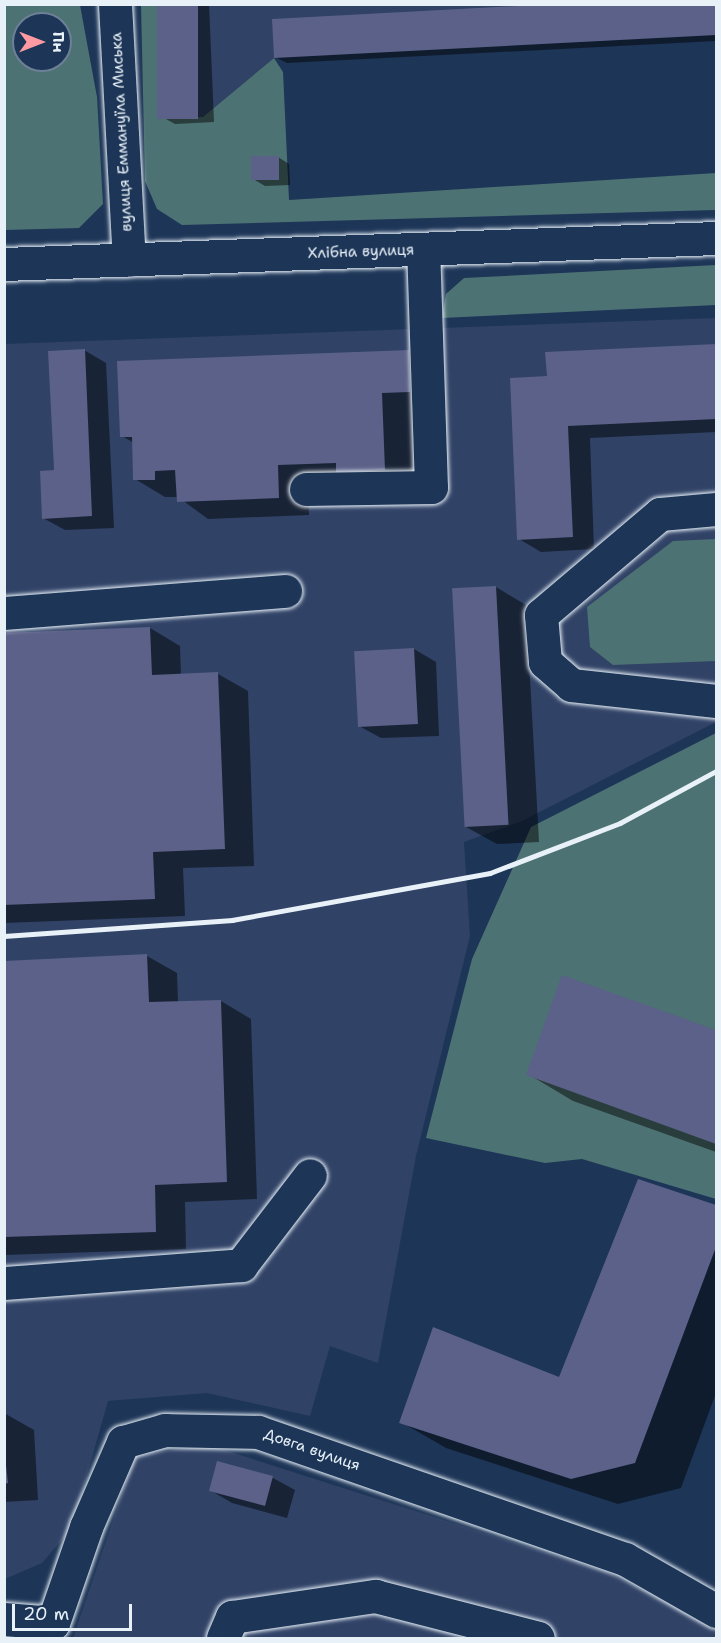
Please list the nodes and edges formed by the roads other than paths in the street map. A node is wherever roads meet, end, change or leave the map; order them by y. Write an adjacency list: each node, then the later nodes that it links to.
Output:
1 (116, 4): 4 (street, вулиця Еммануїла Миська)
2 (717, 238): 3 (street, Хлібна вулиця)
3 (423, 250): 4 (street, Хлібна вулиця); 6 (street)
4 (129, 260): 5 (street, Хлібна вулиця)
5 (4, 264)
6 (306, 489)
7 (717, 509): 10 (street)
8 (285, 591): 9 (street)
9 (4, 613)
10 (717, 700)
11 (310, 1174): 12 (street)
12 (4, 1283)
13 (717, 1611): 15 (street, Довга вулиця)
14 (4, 1619): 15 (street, Довга вулиця)
15 (53, 1631)
16 (526, 1634): 17 (street); 18 (street)
17 (223, 1638)
18 (560, 1638)

